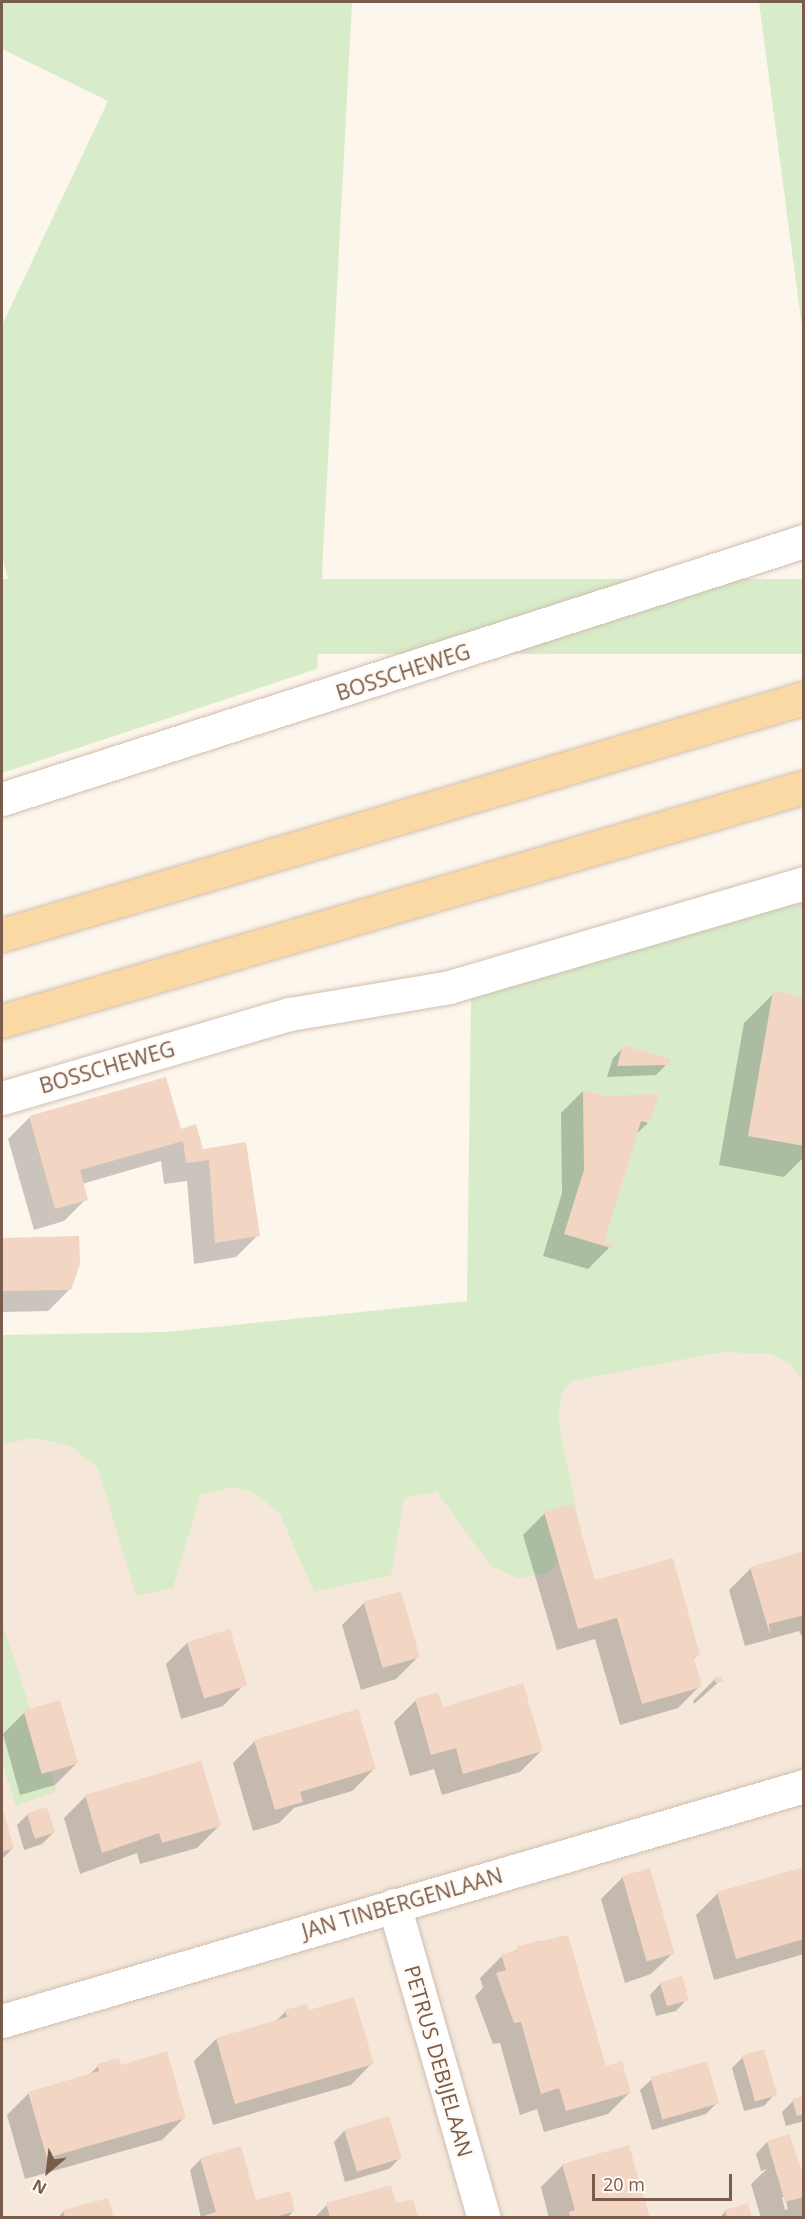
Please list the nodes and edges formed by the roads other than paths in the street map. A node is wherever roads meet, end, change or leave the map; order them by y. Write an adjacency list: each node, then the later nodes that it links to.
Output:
1 (804, 541): 4 (street, BOSSCHEWEG)
2 (804, 698): 6 (main road)
3 (804, 787): 7 (main road)
4 (2, 799)
5 (804, 883): 8 (street, BOSSCHEWEG)
6 (2, 935)
7 (2, 1021)
8 (2, 1098)
9 (804, 1786): 10 (street, JAN TINBERGENLAAN)
10 (394, 1905): 11 (street, JAN TINBERGENLAAN); 12 (street, PETRUS DEBIJELAAN)
11 (2, 2021)
12 (484, 2217)

